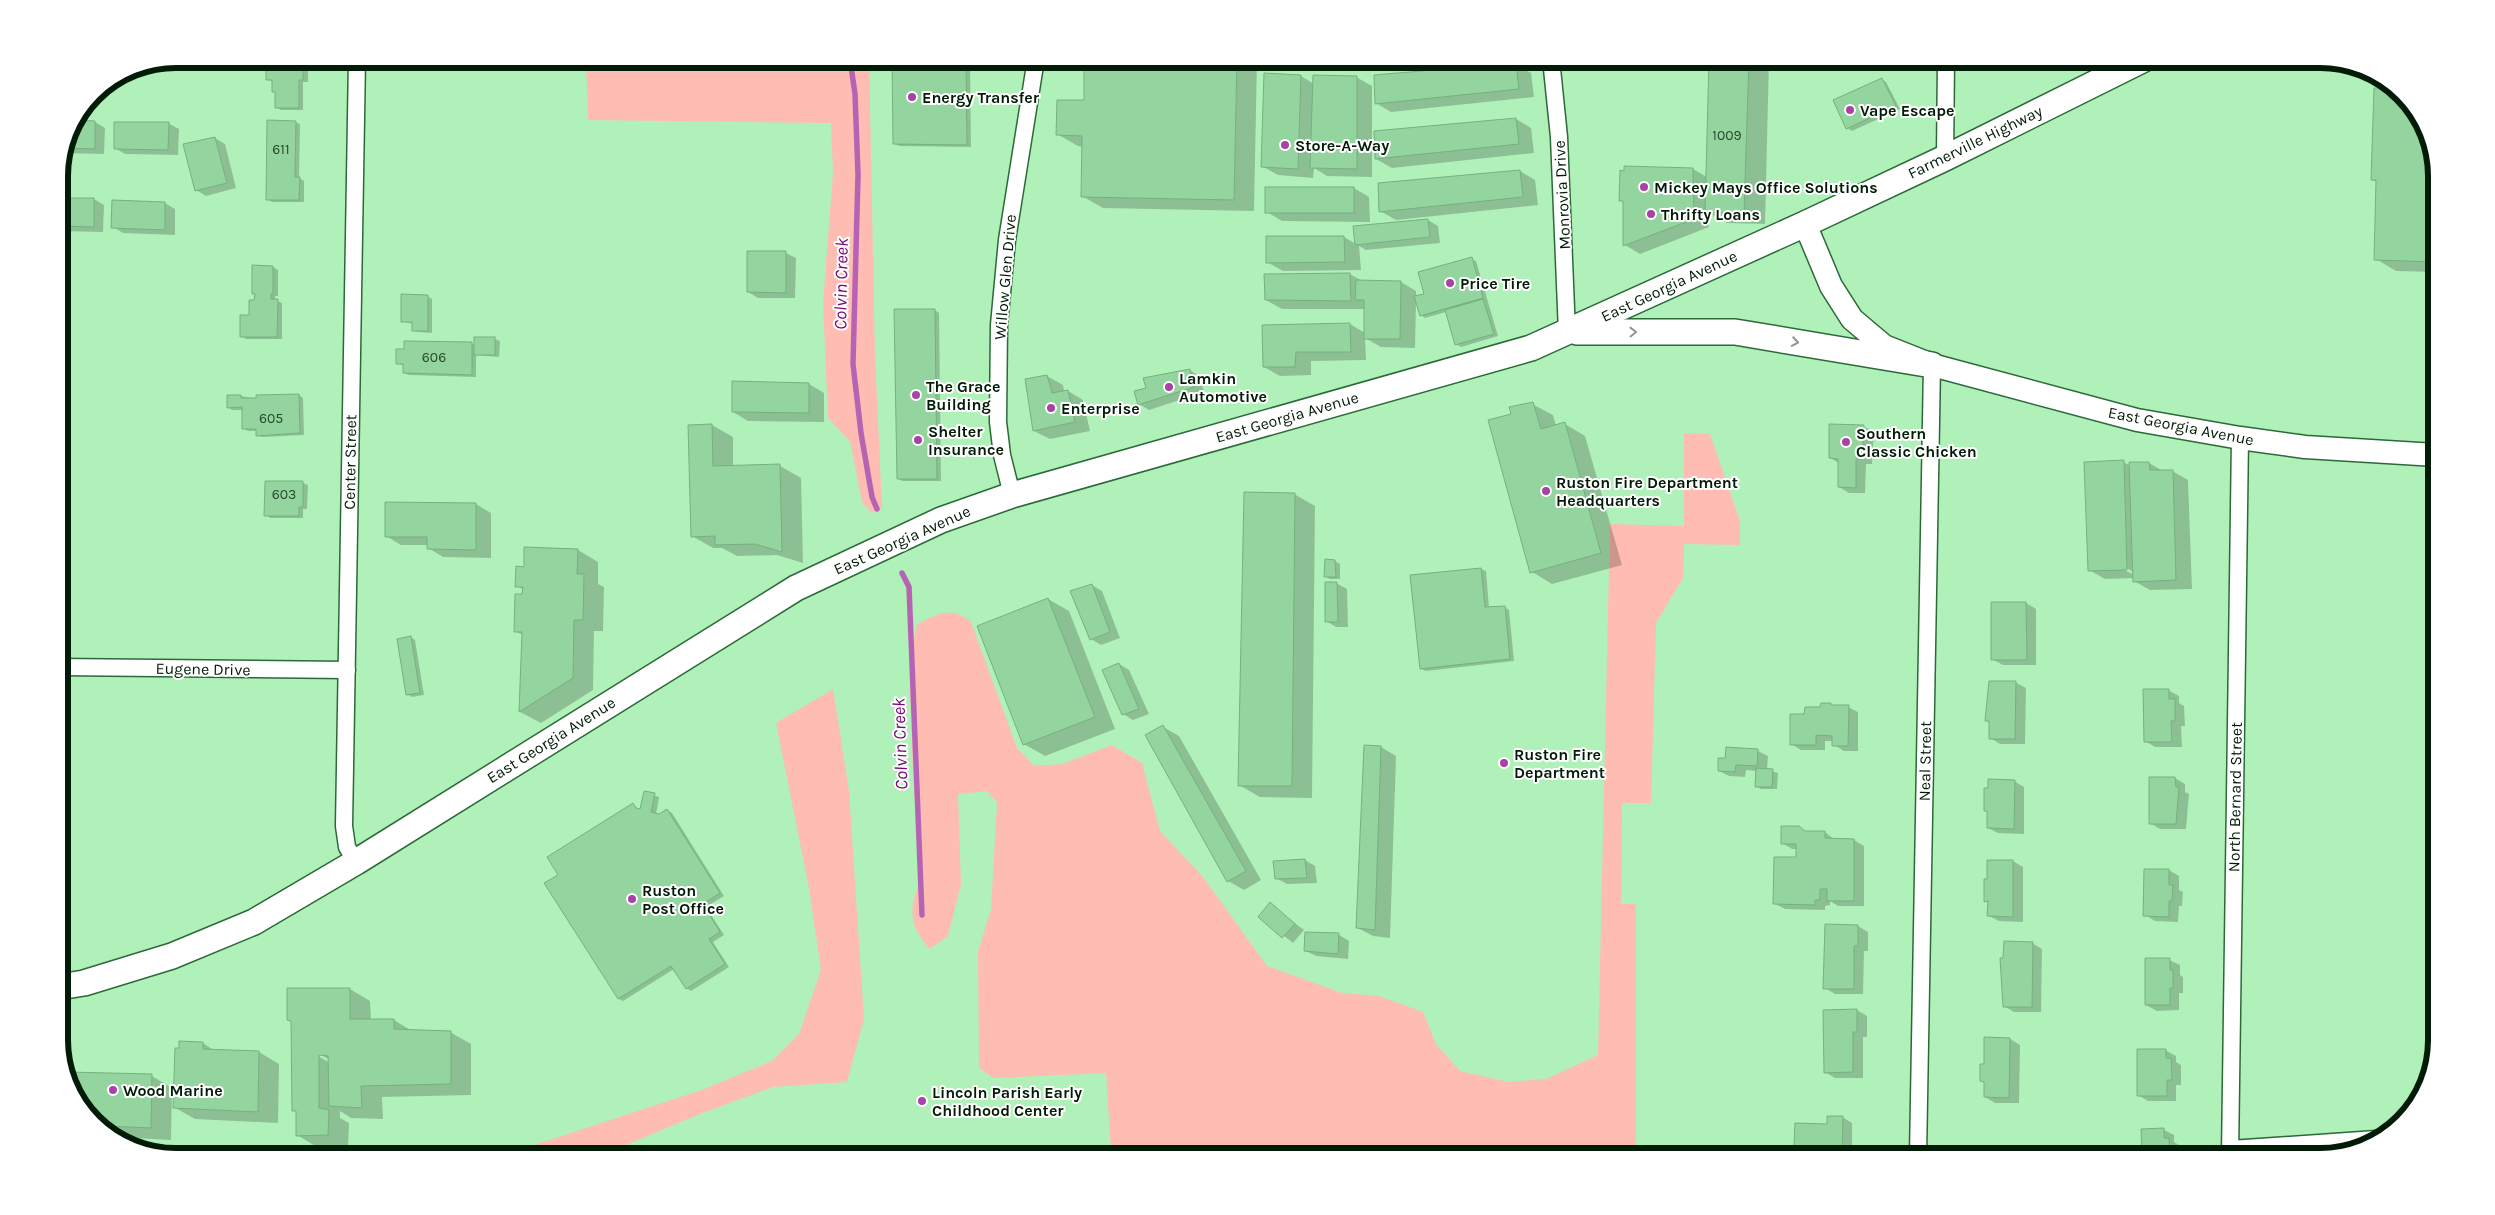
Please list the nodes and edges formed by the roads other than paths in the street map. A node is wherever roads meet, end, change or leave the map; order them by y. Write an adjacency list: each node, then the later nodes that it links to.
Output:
1 (358, 68): 14 (street, Center Street)
2 (1035, 68): 12 (street, Willow Glen Drive)
3 (1552, 68): 8 (street, Monrovia Drive)
4 (1946, 68): 6 (street)
5 (2126, 68): 6 (main road, Farmerville Highway)
6 (1945, 158): 7 (main road, Farmerville Highway)
7 (1805, 224): 8 (main road, East Georgia Avenue); 9 (main road, East Georgia Avenue)
8 (1567, 333): 9 (main road, one-way to 9); 12 (main road, East Georgia Avenue)
9 (1932, 365): 10 (main road, East Georgia Avenue); 18 (street, Neal Street)
10 (2240, 438): 11 (main road, East Georgia Avenue); 19 (street, North Bernard Street)
11 (2427, 454)
12 (1012, 495): 15 (main road, East Georgia Avenue)
13 (68, 667): 14 (street, Eugene Drive)
14 (347, 670): 15 (street, Center Street)
15 (356, 862): 16 (main road, East Georgia Avenue)
16 (68, 986)
17 (2356, 1141): 20 (street)
18 (1918, 1148)
19 (2230, 1148)
20 (2275, 1148)

